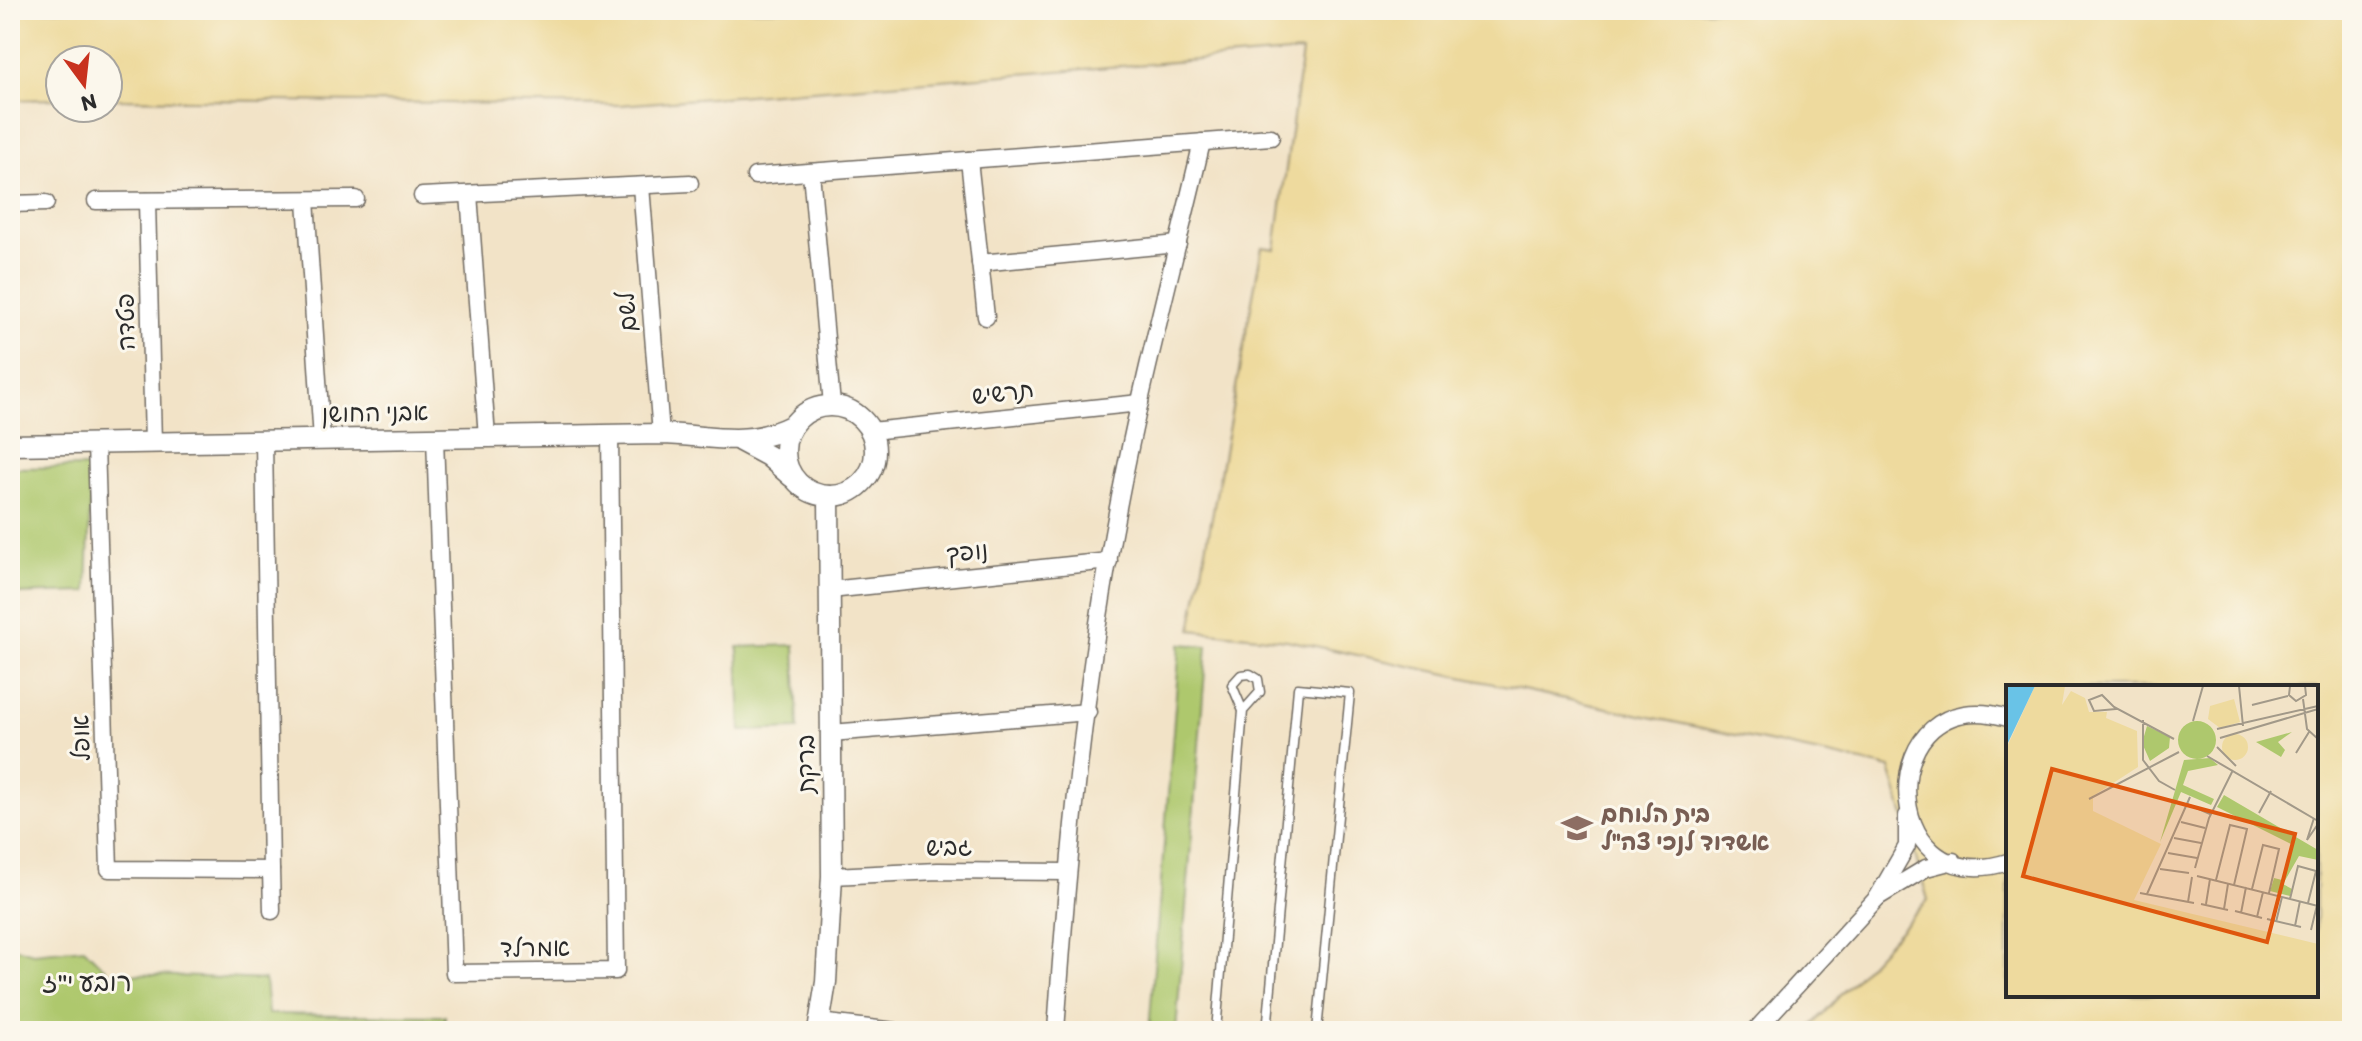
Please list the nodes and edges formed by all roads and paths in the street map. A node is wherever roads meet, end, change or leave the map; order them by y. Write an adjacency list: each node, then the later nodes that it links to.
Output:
1 (1271, 137): 2 (street)
2 (1202, 142): 3 (street); 16 (street)
3 (969, 160): 4 (street); 17 (street)
4 (811, 172): 5 (street); 20 (street)
5 (755, 176)
6 (690, 183): 7 (street)
7 (641, 186): 8 (street); 23 (street, לשם)
8 (469, 194): 9 (street); 25 (street)
9 (422, 196)
10 (356, 199): 11 (street)
11 (306, 200): 13 (street); 27 (street)
12 (96, 201): 13 (street)
13 (147, 201): 30 (street, פטדה)
14 (46, 203): 15 (street)
15 (10, 204)
16 (1178, 244): 17 (street); 19 (street)
17 (980, 263): 18 (street)
18 (986, 317)
19 (1140, 403): 22 (street, תרשיש); 35 (street)
20 (832, 405): 21 (street); 22 (street)
21 (793, 425): 29 (street, אבני החושן); 33 (street)
22 (871, 431): 34 (street)
23 (661, 434): 24 (street, אבני החושן); 29 (street, אבני החושן)
24 (610, 435): 25 (street, אבני החושן); 26 (street, אמרלד)
25 (487, 437): 26 (street, אבני החושן)
26 (435, 438): 27 (street, אבני החושן)
27 (322, 440): 28 (street, אבני החושן)
28 (264, 441): 30 (street, אבני החושן); 44 (street)
29 (740, 441): 33 (street, אבני החושן)
30 (153, 443): 31 (street, אבני החושן)
31 (96, 444): 32 (street, אבני החושן); 44 (street, אופל)
32 (10, 445)
33 (794, 478): 34 (street)
34 (829, 496): 36 (street, ברקת)
35 (1109, 561): 36 (street, נופך); 38 (street)
36 (830, 590): 40 (street, ברקת)
37 (1243, 711): 52 (lane)
38 (1088, 712): 40 (street); 45 (street)
39 (2006, 718): 41 (street)
40 (831, 733): 46 (street, ברקת)
41 (1907, 811): 42 (street); 47 (street)
42 (1953, 861): 43 (street); 47 (street)
43 (2006, 862)
44 (271, 870): 48 (street)
45 (1067, 872): 46 (street, גביש); 51 (street)
46 (832, 876): 49 (street, ברקת)
47 (1877, 898): 55 (street)
48 (272, 911)
49 (818, 1027): 50 (street)
50 (895, 1031)
51 (1056, 1031)
52 (1216, 1031)
53 (1267, 1031): 54 (lane)
54 (1317, 1031)
55 (1755, 1031)

